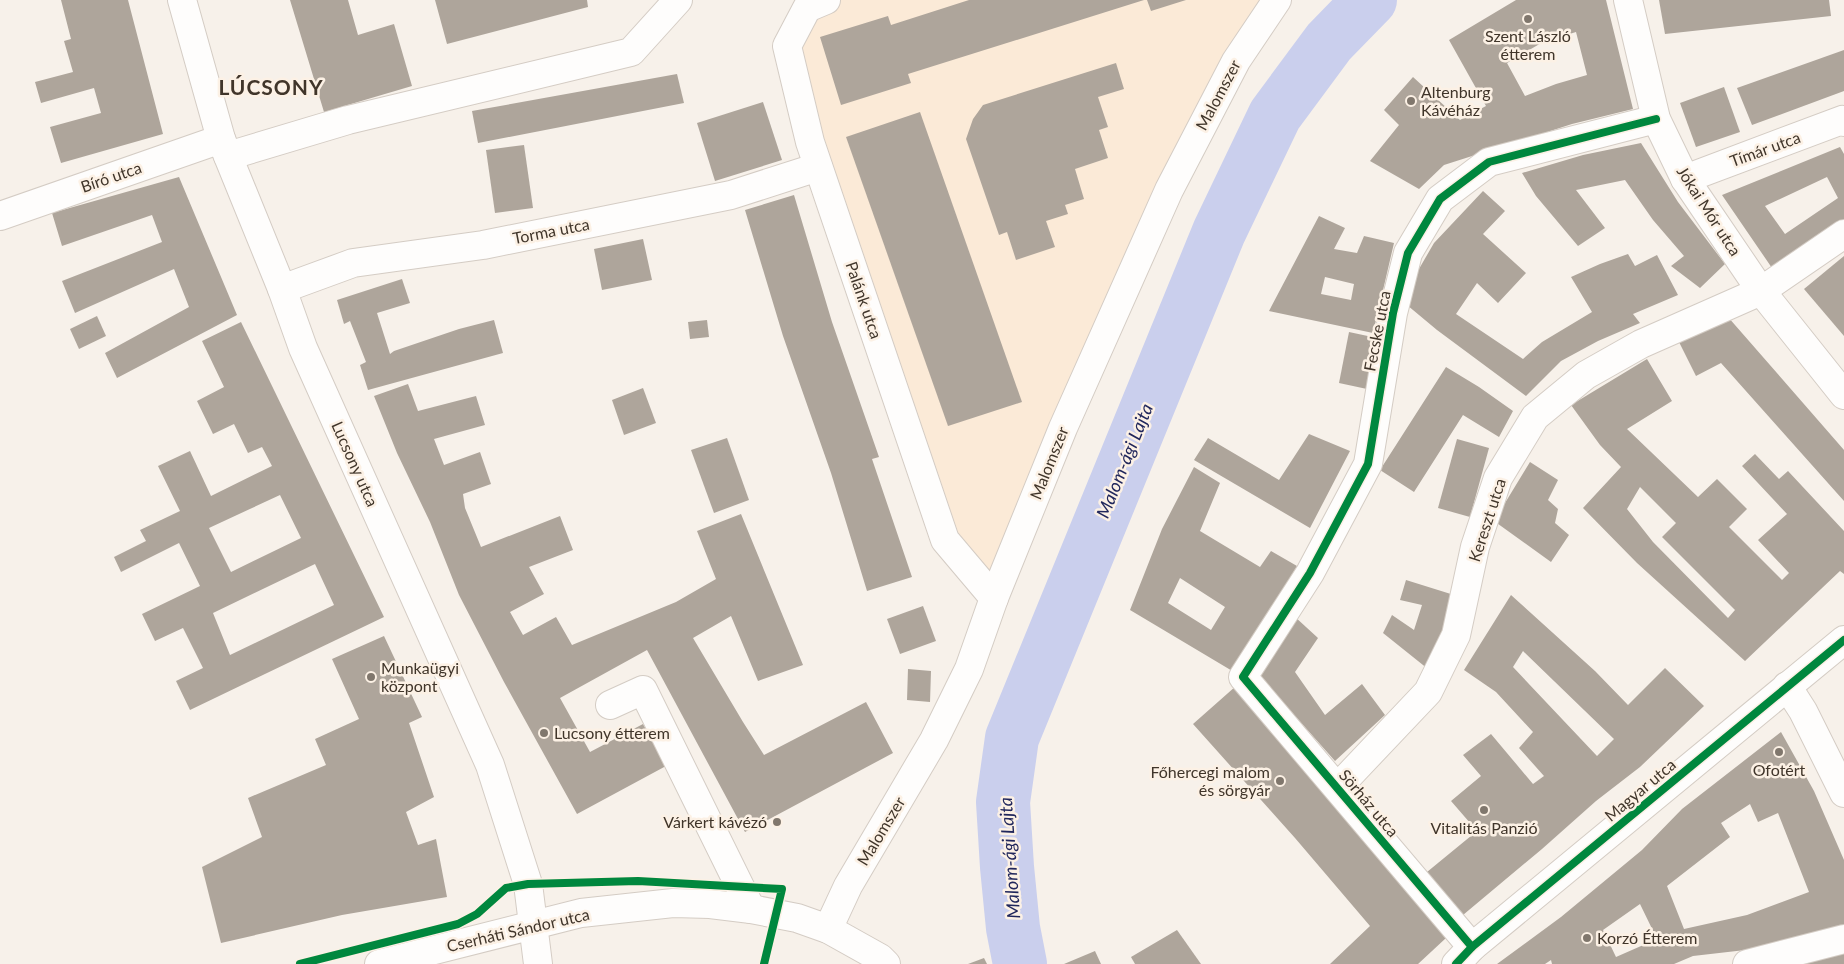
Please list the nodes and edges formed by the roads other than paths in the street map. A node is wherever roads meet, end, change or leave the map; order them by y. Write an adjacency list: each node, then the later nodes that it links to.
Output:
1 (182, 0): 8 (street, Lucsony utca)
2 (678, 0): 8 (street, Bíró utca)
3 (826, 0): 9 (street, Palánk utca)
4 (1277, 0): 16 (street, Malomszer)
5 (1628, 0): 6 (street, Jókai Mór utca)
6 (1656, 119): 10 (street, Jókai Mór utca); 18 (street, Fecske utca)
7 (1844, 122): 10 (street, Tímár utca)
8 (225, 147): 11 (street, Bíró utca); 13 (street, Lucsony utca)
9 (814, 155): 13 (street, Torma utca); 16 (street, Palánk utca)
10 (1685, 179): 14 (street, Jókai Mór utca)
11 (0, 216)
12 (1844, 234): 14 (street)
13 (282, 288): 24 (street, Lucsony utca)
14 (1761, 291): 15 (street, Jókai Mór utca); 21 (street, Kereszt utca)
15 (1844, 395)
16 (994, 598): 25 (street, Malomszer)
17 (1844, 640): 19 (street, Magyar utca)
18 (1243, 677): 21 (street, Sörház utca)
19 (1787, 686): 22 (street); 27 (street, Magyar utca)
20 (610, 705): 23 (street)
21 (1338, 787): 27 (street, Sörház utca)
22 (1844, 793)
23 (751, 909): 24 (street, Cserháti Sándor utca); 25 (street, Cserháti Sándor utca)
24 (532, 924): 28 (street, Cserháti Sándor utca); 29 (street, Lucsony utca)
25 (828, 929): 30 (street, Cserháti Sándor utca)
26 (1844, 939): 31 (street)
27 (1464, 956)
28 (379, 964)
29 (538, 964)
30 (886, 964)
31 (1746, 964)

